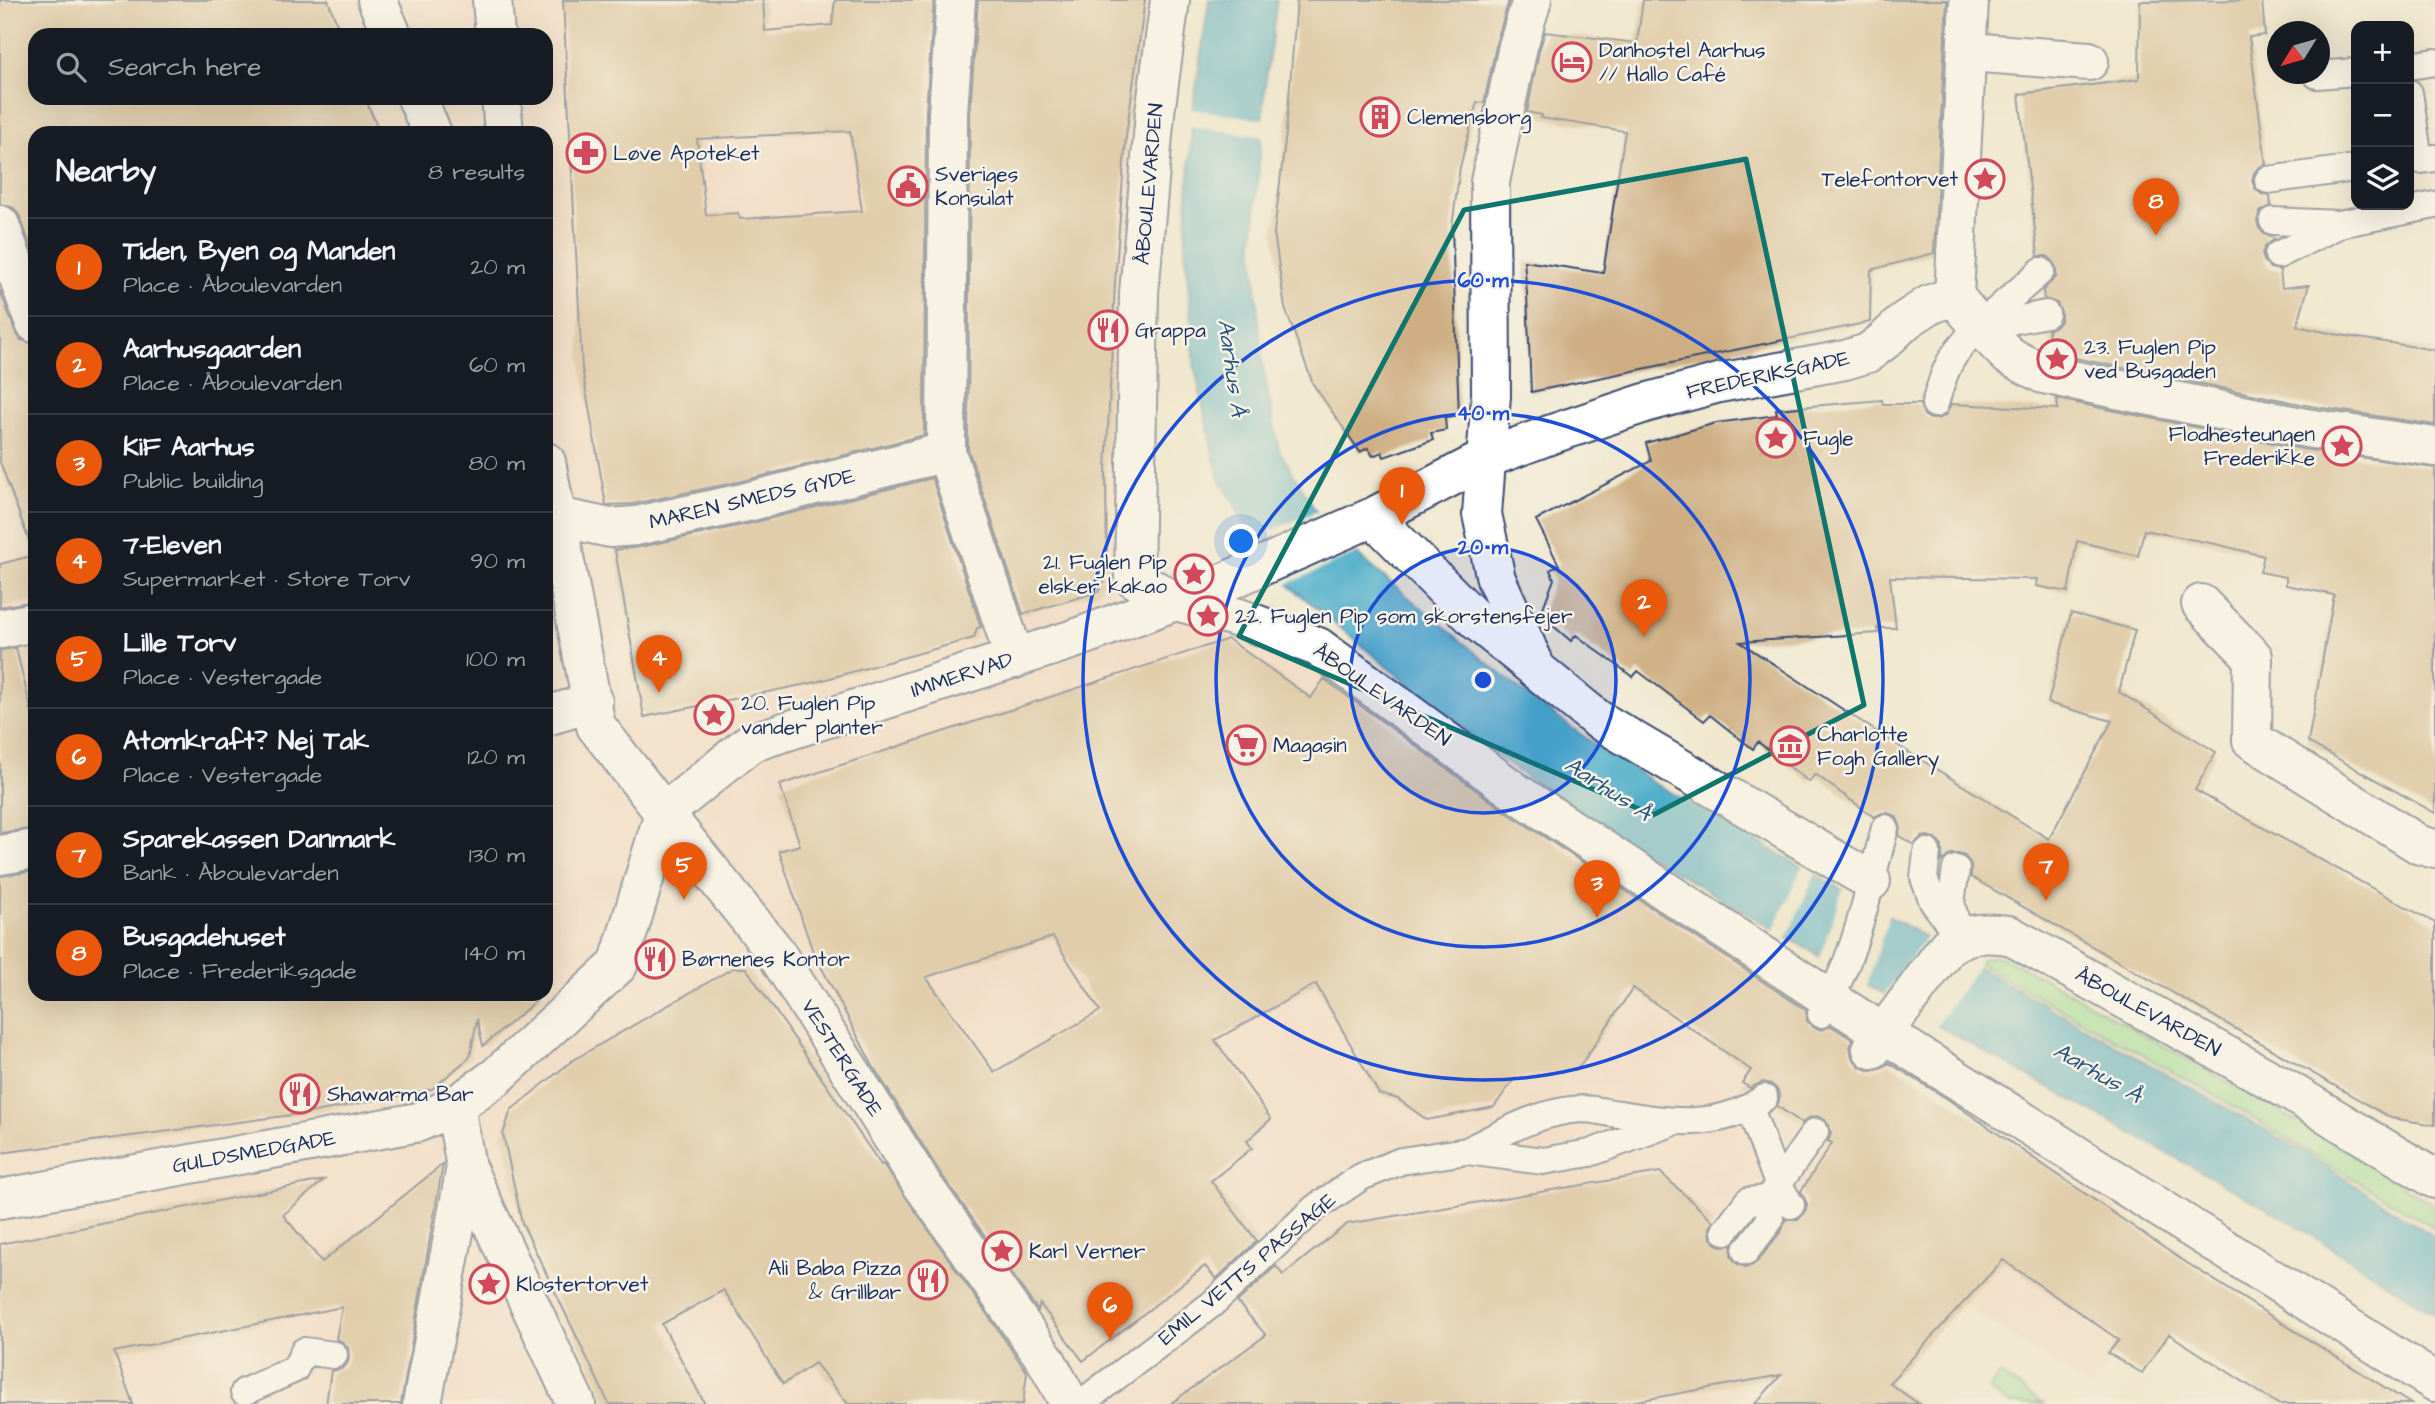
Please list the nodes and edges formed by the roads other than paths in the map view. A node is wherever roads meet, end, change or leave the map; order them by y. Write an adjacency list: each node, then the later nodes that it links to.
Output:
1 (377, 0): 7 (street)
2 (492, 0): 8 (street)
3 (956, 0): 35 (street)
4 (1170, 0): 41 (street, ÅBOULEVARDEN)
5 (1532, 0): 36 (street)
6 (1969, 0): 9 (street)
7 (388, 28)
8 (494, 28)
9 (1968, 52): 10 (street); 29 (street)
10 (2089, 61)
11 (2435, 62): 12 (lane)
12 (2414, 65)
13 (2351, 72): 14 (lane)
14 (2330, 74)
15 (421, 105): 18 (street)
16 (502, 105): 19 (street)
17 (2414, 121): 20 (lane)
18 (429, 126)
19 (503, 126)
20 (2421, 160)
21 (2351, 169): 22 (lane)
22 (2268, 180)
23 (2435, 205): 25 (lane)
24 (2273, 221): 25 (lane)
25 (2339, 224): 27 (lane)
26 (0, 225): 30 (street)
27 (2278, 255)
28 (2041, 271): 32 (lane)
29 (1954, 296): 32 (street); 36 (street, FREDERIKSGADE)
30 (28, 303)
31 (2046, 314): 32 (lane)
32 (1980, 327): 33 (lane); 34 (street)
33 (1936, 404)
34 (2435, 447)
35 (946, 452): 37 (street, MAREN SMEDS GYDE); 45 (street)
36 (1485, 459): 38 (street, FREDERIKSGADE); 46 (street)
37 (553, 518)
38 (1368, 518): 40 (street, FREDERIKSGADE); 46 (street)
39 (553, 523): 47 (street)
40 (1223, 583): 41 (street, IMMERVAD)
41 (1172, 600): 45 (street, IMMERVAD); 58 (street, ÅBOULEVARDEN)
42 (2201, 604): 51 (street)
43 (28, 623): 44 (street)
44 (0, 629)
45 (1015, 659): 49 (street, IMMERVAD)
46 (1537, 670): 56 (street)
47 (594, 714): 48 (street); 49 (street, VESTERGADE)
48 (553, 716)
49 (664, 814): 60 (street, GULDSMEDGADE); 75 (street, VESTERGADE)
50 (1885, 828): 56 (lane)
51 (2435, 849)
52 (28, 850): 54 (street)
53 (1927, 852): 57 (lane)
54 (0, 855)
55 (1956, 869): 57 (lane)
56 (1869, 889): 58 (lane)
57 (1954, 942): 59 (street); 65 (street, ÅBOULEVARDEN)
58 (1830, 998): 59 (street, ÅBOULEVARDEN)
59 (1884, 1032): 71 (street, ÅBOULEVARDEN)
60 (455, 1106): 64 (street); 67 (street, GULDSMEDGADE)
61 (1674, 1122): 63 (lane, EMIL VETTS PASSAGE); 63 (lane, EMIL VETTS PASSAGE); 66 (lane, EMIL VETTS PASSAGE)
62 (1815, 1132): 66 (lane)
63 (1467, 1152): 76 (lane, EMIL VETTS PASSAGE)
64 (466, 1167): 73 (street); 74 (street)
65 (2435, 1179)
66 (1779, 1196): 68 (lane); 69 (lane)
67 (0, 1199)
68 (1725, 1231)
69 (1746, 1251)
70 (334, 1355): 72 (lane)
71 (2435, 1382)
72 (244, 1392)
73 (422, 1404)
74 (576, 1404)
75 (1070, 1404)
76 (1080, 1404)

